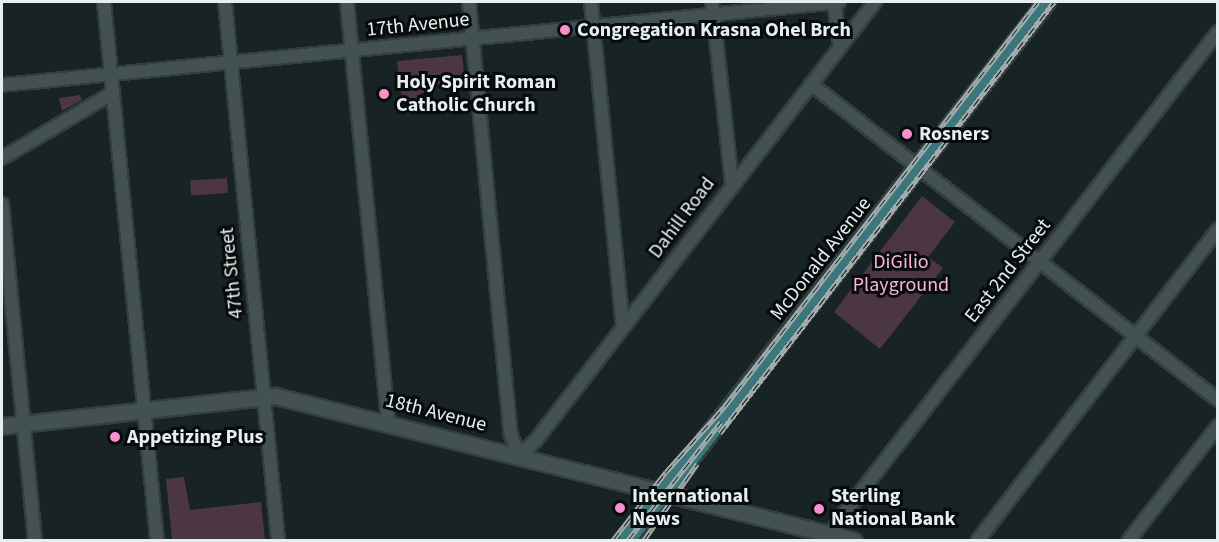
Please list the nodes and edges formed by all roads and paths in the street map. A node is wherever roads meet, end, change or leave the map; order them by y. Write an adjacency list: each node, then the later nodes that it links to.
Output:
1 (104, 2): 18 (street)
2 (225, 2): 17 (street, 47th Street)
3 (347, 2): 16 (street)
4 (469, 2): 14 (street)
5 (591, 2): 12 (street)
6 (712, 2): 11 (street)
7 (834, 2): 8 (street, 17th Avenue); 11 (street, 17th Avenue); 15 (street)
8 (839, 2)
9 (875, 2): 15 (street, Dahill Road)
10 (1047, 2): 23 (main road, McDonald Avenue)
11 (714, 15): 12 (street, 17th Avenue); 24 (street)
12 (593, 26): 14 (street, 17th Avenue); 28 (street)
13 (1218, 32): 27 (street, East 2nd Street)
14 (472, 39): 16 (street, 17th Avenue); 37 (street)
15 (840, 46): 19 (street, Dahill Road)
16 (352, 51): 17 (street, 17th Avenue); 33 (street)
17 (231, 63): 18 (street, 17th Avenue); 30 (street, 47th Street)
18 (111, 74): 20 (street, 17th Avenue); 21 (street)
19 (811, 84): 23 (street); 24 (street, Dahill Road)
20 (2, 85)
21 (113, 93): 22 (street); 32 (street)
22 (2, 158)
23 (920, 167): 27 (street); 38 (main road, McDonald Avenue)
24 (732, 184): 28 (street, Dahill Road)
25 (2, 204): 34 (street)
26 (1218, 229): 29 (street)
27 (1040, 261): 29 (street); 39 (street, East 2nd Street)
28 (623, 327): 37 (street, Dahill Road)
29 (1135, 336): 31 (street); 45 (street)
30 (264, 396): 32 (street, 18th Avenue); 33 (street, 18th Avenue); 42 (street, 47th Street)
31 (1218, 400)
32 (144, 410): 34 (street, 18th Avenue); 41 (street)
33 (387, 423): 37 (street, 18th Avenue)
34 (23, 424): 35 (street, 18th Avenue); 40 (street)
35 (2, 426)
36 (1218, 426): 46 (street)
37 (519, 456): 38 (street, 18th Avenue)
38 (664, 493): 39 (street, 18th Avenue); 43 (main road, McDonald Avenue)
39 (829, 538): 44 (street, 18th Avenue)
40 (34, 540)
41 (157, 540)
42 (282, 540)
43 (627, 540)
44 (853, 540)
45 (978, 540)
46 (1129, 540)

